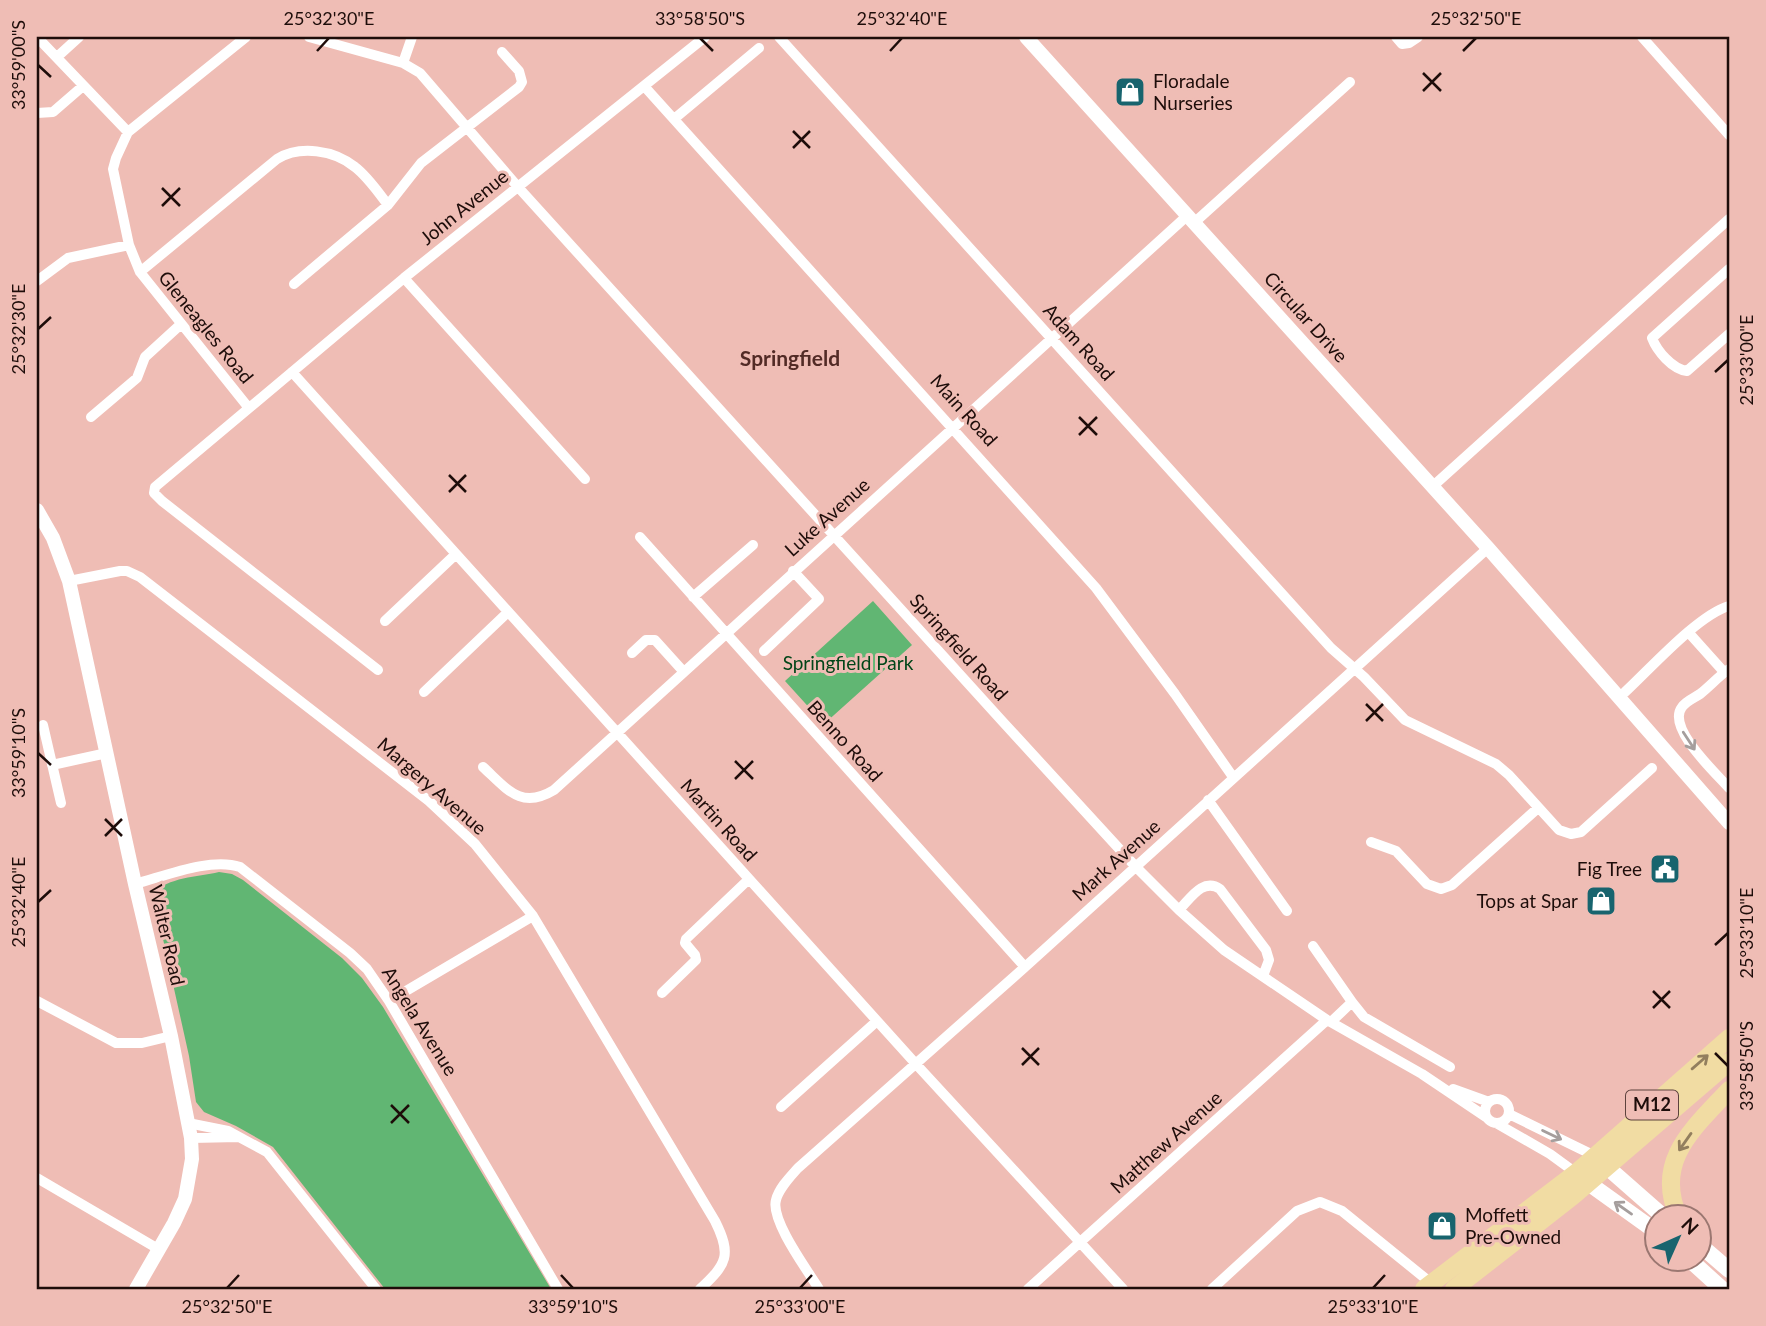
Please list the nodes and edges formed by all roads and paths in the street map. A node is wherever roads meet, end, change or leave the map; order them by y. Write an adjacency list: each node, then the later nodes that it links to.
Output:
1 (37, 37): 14 (street)
2 (79, 37): 14 (street)
3 (246, 37): 22 (street, Gleneagles Road)
4 (309, 37): 15 (street)
5 (412, 37): 15 (street)
6 (705, 37): 18 (street, John Avenue)
7 (779, 37): 36 (street, Adam Road)
8 (1026, 37): 26 (street, Circular Drive)
9 (1396, 37): 10 (street)
10 (1418, 37)
11 (1642, 37): 23 (street)
12 (759, 48): 20 (street)
13 (502, 52): 21 (street)
14 (57, 57): 17 (street)
15 (403, 63): 21 (street)
16 (1350, 82): 26 (street, Luke Avenue)
17 (83, 86): 19 (street); 22 (street)
18 (644, 86): 20 (street, Main Road); 24 (street, John Avenue)
19 (37, 113)
20 (674, 119): 40 (street, Main Road)
21 (467, 127): 24 (street); 25 (street)
22 (128, 132): 28 (street, Gleneagles Road)
23 (1729, 135)
24 (519, 187): 31 (street, John Avenue); 44 (street, Springfield Road)
25 (388, 205): 30 (street); 33 (street)
26 (1191, 219): 36 (street, Luke Avenue); 42 (street, Circular Drive)
27 (1729, 219): 42 (street)
28 (128, 245): 30 (street, Gleneagles Road); 32 (street)
29 (1729, 269): 35 (street)
30 (140, 272): 34 (street, Gleneagles Road)
31 (404, 278): 37 (street, John Avenue); 41 (street)
32 (37, 281)
33 (294, 284)
34 (180, 325): 38 (street, Gleneagles Road); 39 (street)
35 (1729, 334)
36 (1051, 338): 40 (street, Luke Avenue); 61 (street, Adam Road)
37 (292, 372): 38 (street, John Avenue); 48 (street, Martin Road)
38 (248, 407): 60 (street, John Avenue)
39 (91, 417)
40 (952, 428): 44 (street, Luke Avenue); 72 (street, Main Road)
41 (585, 480)
42 (1432, 487): 47 (street, Circular Drive)
43 (37, 510): 50 (street, Walter Road)
44 (834, 534): 49 (street, Luke Avenue); 80 (street, Springfield Road)
45 (640, 537): 51 (street, Benno Road)
46 (753, 545): 51 (street)
47 (1488, 548): 55 (street, Circular Drive); 61 (street, Mark Avenue)
48 (456, 554): 53 (street, Martin Road); 54 (street)
49 (793, 571): 56 (street, Luke Avenue); 58 (street)
50 (69, 581): 68 (street, Walter Road); 85 (street, Margery Avenue)
51 (693, 597): 56 (street, Benno Road)
52 (1729, 606): 57 (street)
53 (508, 612): 64 (street); 67 (street, Martin Road)
54 (385, 621)
55 (1555, 625): 65 (street, Circular Drive); 78 (street, Circular Drive)
56 (725, 632): 63 (street, Luke Avenue); 87 (street, Benno Road)
57 (1689, 633): 62 (street); 65 (street)
58 (764, 651)
59 (632, 653): 63 (street)
60 (378, 670)
61 (1354, 670): 72 (street, Mark Avenue); 76 (street, Adam Road)
62 (1727, 670): 73 (street, one-way to 73)
63 (683, 671): 67 (street, Luke Avenue)
64 (424, 692)
65 (1625, 692): 77 (street, Circular Drive)
66 (43, 725): 69 (street)
67 (616, 732): 70 (street, Luke Avenue); 81 (street, Martin Road)
68 (107, 753): 69 (street); 82 (street, Walter Road)
69 (52, 765): 75 (street)
70 (483, 767)
71 (1652, 768): 76 (street, Adam Road)
72 (1233, 777): 74 (street, Mark Avenue)
73 (1729, 788)
74 (1208, 800): 80 (street, Mark Avenue); 84 (street)
75 (61, 803)
76 (1538, 807): 79 (street)
77 (1729, 809)
78 (1729, 823)
79 (1371, 842)
80 (1135, 866): 83 (street, Springfield Road); 87 (street, Mark Avenue)
81 (749, 878): 89 (street); 93 (street, Martin Road)
82 (135, 884): 91 (street, Angela Avenue); 95 (street, Walter Road)
83 (1179, 911): 88 (street, Springfield Road); 88 (street)
84 (1287, 911)
85 (533, 916): 91 (street); 124 (street, Margery Avenue)
86 (1313, 946): 92 (street)
87 (1025, 967): 98 (street, Mark Avenue)
88 (1263, 976): 94 (street, Springfield Road)
89 (662, 993)
90 (37, 1001): 95 (street)
91 (389, 1001): 123 (street, Angela Avenue)
92 (1352, 1002): 94 (street, Matthew Avenue); 99 (street)
93 (877, 1021): 98 (street, Martin Road); 103 (street)
94 (1329, 1021): 100 (street, Springfield Road); 115 (street, Matthew Avenue)
95 (171, 1036): 106 (street, Walter Road)
96 (1729, 1038): 109 (main road, M12, one-way to 96)
97 (1729, 1062): 109 (main road, M12)
98 (915, 1063): 115 (street, Martin Road); 125 (street, Mark Avenue)
99 (1450, 1067)
100 (1422, 1074): 102 (street, Springfield Road); 105 (street, Springfield Road)
101 (1729, 1090): 113 (main road, one-way to 113)
102 (1489, 1102): 104 (street); 105 (street)
103 (781, 1107)
104 (1509, 1114): 105 (street); 109 (street, one-way to 109)
105 (1491, 1120): 111 (street, Springfield Road)
106 (188, 1123): 107 (street); 108 (street, Walter Road)
107 (239, 1137): 108 (street); 122 (street)
108 (191, 1138): 116 (street, Walter Road)
109 (1600, 1162): 111 (main road, M12); 112 (main road)
110 (37, 1178): 116 (street)
111 (1582, 1178): 114 (main road, one-way to 111); 120 (main road, M12); 129 (main road, M12)
112 (1650, 1204)
113 (1674, 1204)
114 (1644, 1223)
115 (1080, 1242): 126 (street, Matthew Avenue); 127 (street, Martin Road)
116 (159, 1250): 121 (street, Walter Road)
117 (1714, 1258): 118 (main road)
118 (1729, 1270)
119 (1706, 1274): 130 (main road)
120 (1428, 1286): 128 (street)
121 (136, 1289)
122 (376, 1289)
123 (558, 1289)
124 (700, 1289)
125 (819, 1289)
126 (1028, 1289)
127 (1123, 1289)
128 (1212, 1289)
129 (1454, 1289)
130 (1722, 1289)

